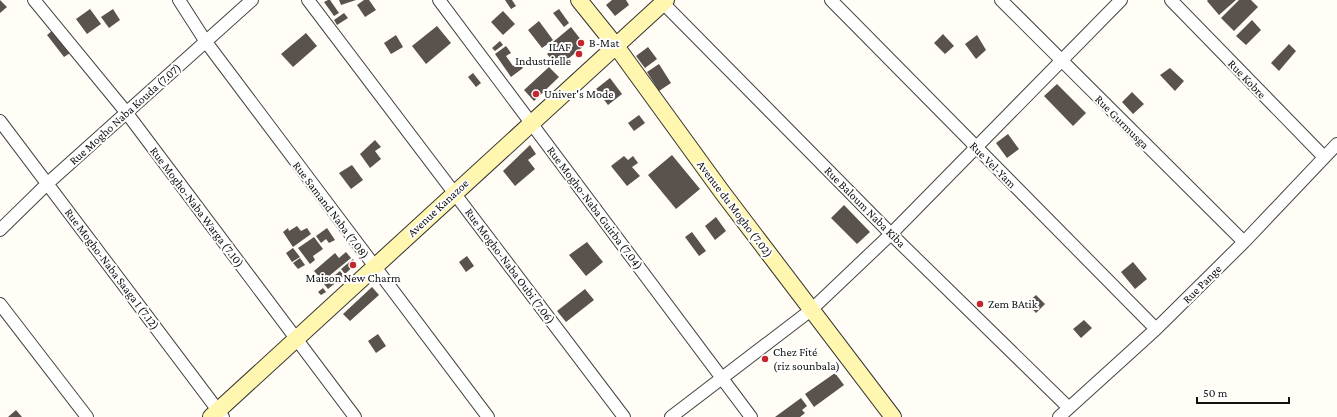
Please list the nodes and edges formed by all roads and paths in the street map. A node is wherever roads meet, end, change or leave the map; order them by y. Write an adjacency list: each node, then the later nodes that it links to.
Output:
1 (34, 0): 15 (street, Rue Mogho-Naba Warga (7.10))
2 (179, 0): 12 (street, Rue Samand Naba (7.08))
3 (252, 0): 12 (street, Rue Mogho Naba Kouda (7.07))
4 (308, 0): 22 (street, Rue Mogho-Naba Oubi (7.06))
5 (439, 0): 17 (street, Rue Mogho-Naba Guirba (7.04))
6 (579, 0): 13 (street, Avenue du Mogho (7.02))
7 (831, 0): 19 (street, Rue Vel-Yam)
8 (1001, 0): 14 (street, Rue Gurmusga)
9 (1121, 0): 14 (street)
10 (1171, 0): 20 (street, Rue Kobre)
11 (665, 1): 13 (street, Avenue Kanazoe); 24 (street, Rue Baloum Naba Kiba)
12 (206, 42): 15 (street, Rue Mogho Naba Kouda (7.07)); 26 (street, Rue Samand Naba (7.08))
13 (616, 46): 17 (street, Avenue Kanazoe); 28 (street, Avenue du Mogho (7.02))
14 (1061, 61): 19 (street); 25 (street, Rue Gurmusga)
15 (126, 112): 21 (street, Rue Mogho Naba Kouda (7.07)); 30 (street, Rue Mogho-Naba Warga (7.10))
16 (0, 121): 21 (street, Rue Mogho-Naba Saaga I (7.12))
17 (531, 122): 22 (street, Avenue Kanazoe); 31 (street, Rue Mogho-Naba Guirba (7.04))
18 (1337, 144): 20 (street, Rue Pange)
19 (975, 148): 24 (street); 29 (street, Rue Vel-Yam)
20 (1324, 157): 25 (street, Rue Pange)
21 (48, 183): 23 (street, Rue Mogho Naba Kouda (7.07)); 33 (street, Rue Mogho-Naba Saaga I (7.12))
22 (454, 193): 26 (street, Avenue Kanazoe); 37 (street, Rue Mogho-Naba Oubi (7.06))
23 (0, 230)
24 (891, 234): 28 (street); 32 (street, Rue Baloum Naba Kiba)
25 (1244, 242): 29 (street, Rue Pange)
26 (374, 267): 30 (street, Avenue Kanazoe); 36 (street, Rue Samand Naba (7.08))
27 (0, 304): 34 (street)
28 (811, 310): 31 (street); 40 (street, Avenue du Mogho (7.02))
29 (1156, 329): 32 (street, Rue Pange)
30 (297, 340): 33 (street, Avenue Kanazoe); 35 (street, Rue Mogho-Naba Warga (7.10))
31 (722, 378): 38 (street); 39 (street, Rue Mogho-Naba Guirba (7.04))
32 (1069, 408): 41 (street, Rue Pange)
33 (217, 415)
34 (87, 417)
35 (355, 417)
36 (488, 417)
37 (624, 417)
38 (671, 417)
39 (751, 417)
40 (893, 417)
41 (1059, 417)

